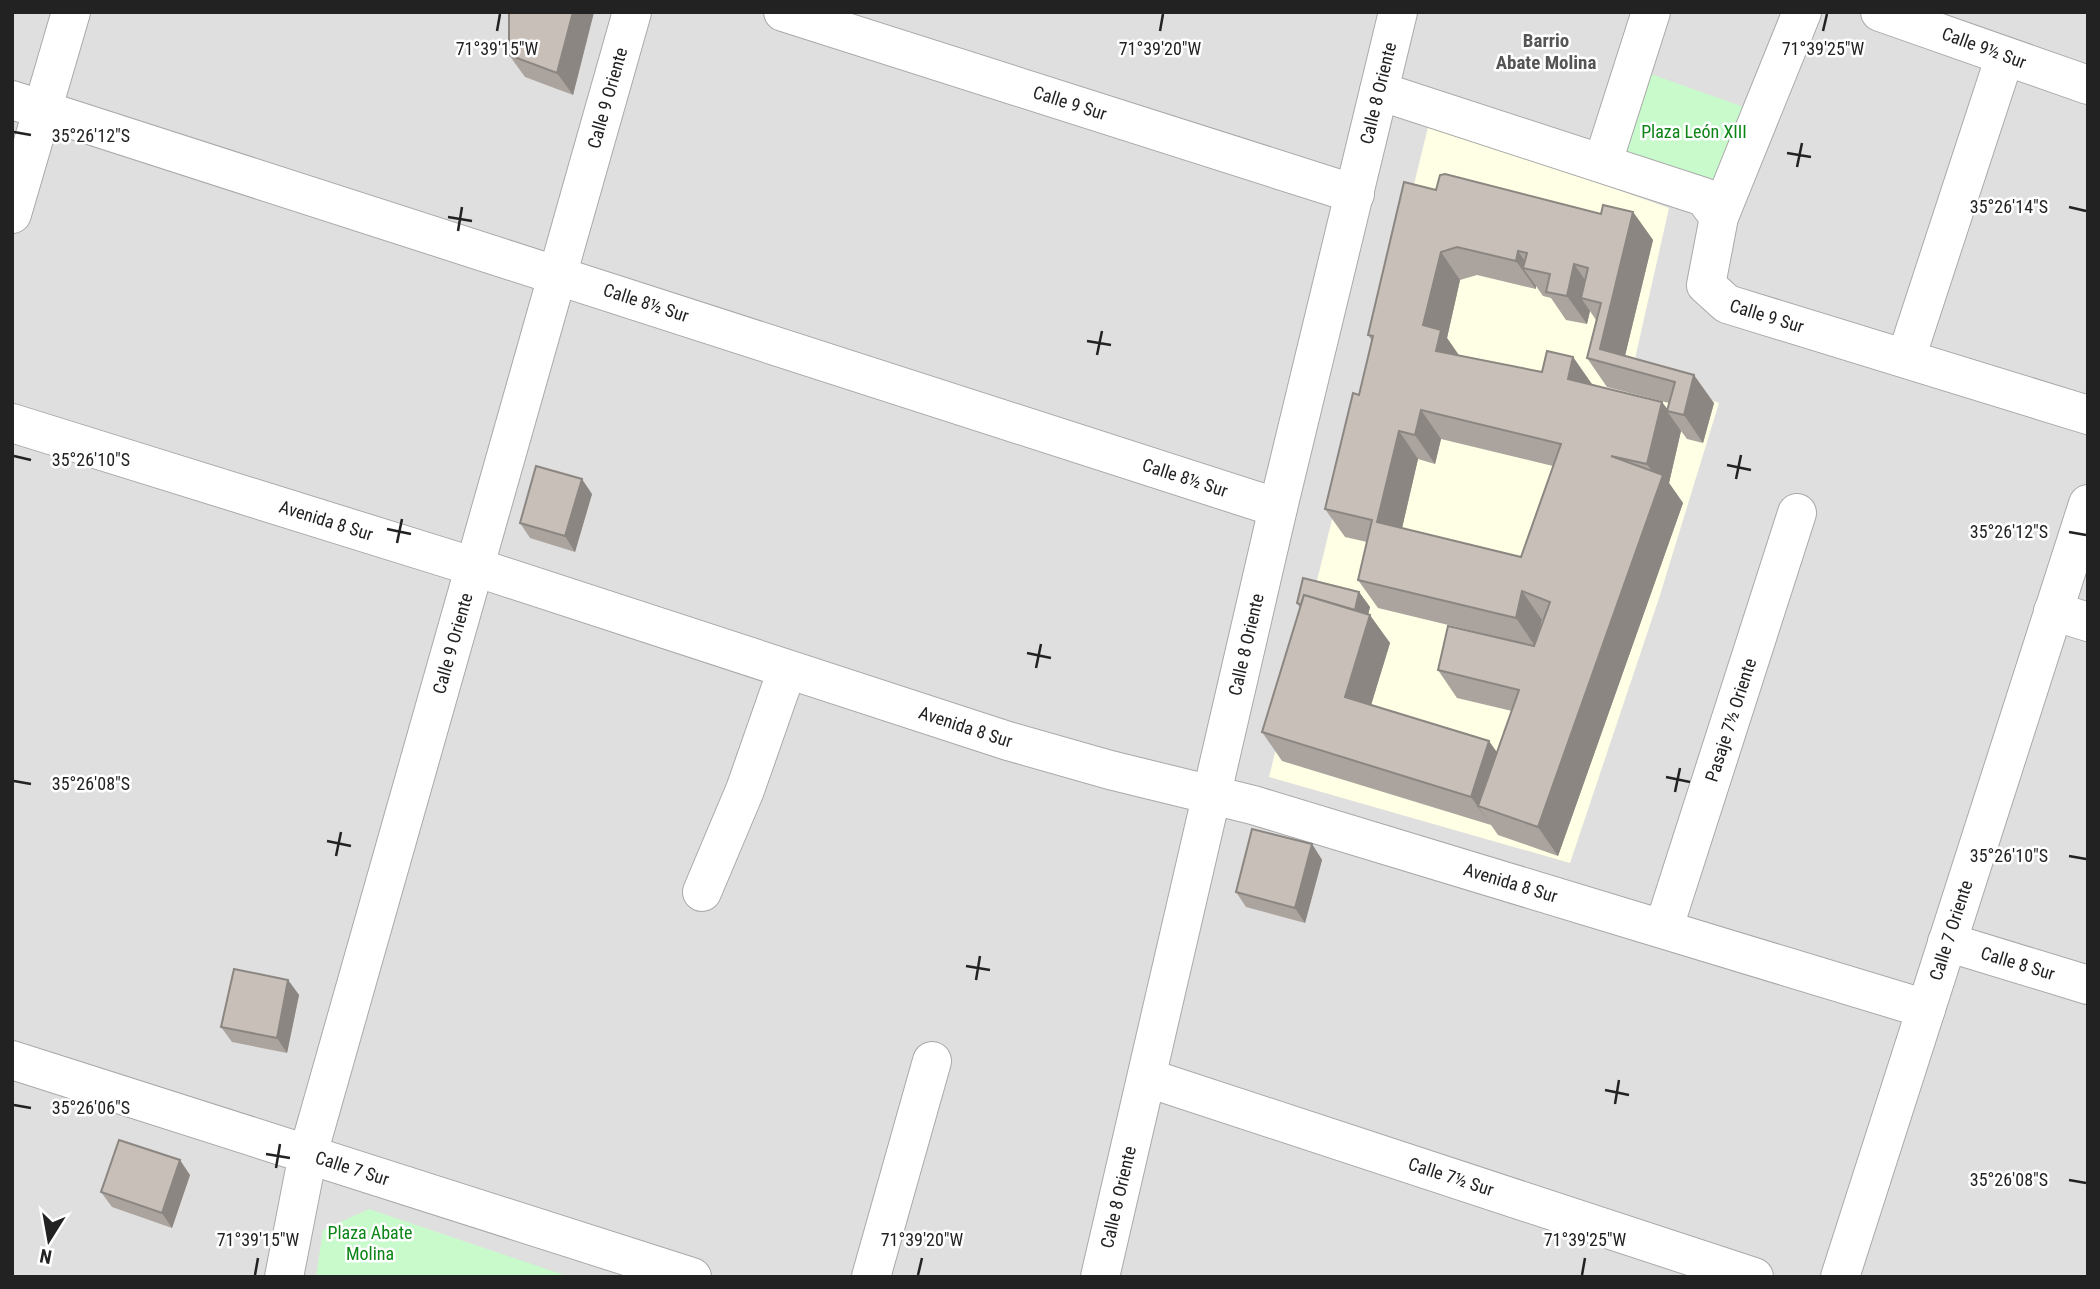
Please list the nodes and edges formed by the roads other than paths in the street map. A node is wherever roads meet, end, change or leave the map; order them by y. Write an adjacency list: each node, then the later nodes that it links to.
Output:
1 (71, 12): 12 (street)
2 (632, 12): 17 (street, Calle 9 Oriente)
3 (783, 12): 14 (street, Calle 9 Sur)
4 (1398, 12): 11 (street, Calle 8 Oriente)
5 (1651, 12): 13 (street)
6 (1802, 12): 16 (street)
7 (1880, 12): 8 (street, Calle 9½ Sur)
8 (1943, 22): 9 (street, Calle 9½ Sur)
9 (2004, 56): 10 (street, Calle 9½ Sur); 18 (street)
10 (2088, 85)
11 (1379, 91): 13 (street); 14 (street, Calle 8 Oriente)
12 (27, 105): 15 (street); 17 (street, Calle 8½ Sur)
13 (1603, 162): 16 (street)
14 (1355, 194): 22 (street, Calle 8 Oriente)
15 (12, 214)
16 (1719, 217): 18 (street, Calle 9 Sur)
17 (560, 275): 22 (street, Calle 8½ Sur); 24 (street, Calle 9 Oriente)
18 (1906, 358): 19 (street, Calle 9 Sur)
19 (2088, 415)
20 (12, 424): 24 (street, Avenida 8 Sur)
21 (2088, 504): 25 (street, Calle 7 Oriente)
22 (1278, 508): 27 (street, Calle 8 Oriente)
23 (1797, 513): 29 (street, Pasaje 7½ Oriente)
24 (475, 567): 26 (street, Avenida 8 Sur); 36 (street, Calle 9 Oriente)
25 (2071, 617): 30 (street, Calle 7 Oriente)
26 (787, 670): 27 (street, Avenida 8 Sur); 28 (street)
27 (1212, 796): 29 (street, Avenida 8 Sur); 35 (street, Calle 8 Oriente)
28 (702, 892)
29 (1664, 927): 32 (street, Avenida 8 Sur)
30 (1947, 942): 31 (street, Calle 8 Sur); 32 (street, Calle 7 Oriente)
31 (2088, 985)
32 (1926, 1009): 42 (street, Calle 7 Oriente)
33 (12, 1060): 36 (street, Calle 7 Sur)
34 (932, 1061): 39 (street)
35 (1148, 1078): 40 (street, Calle 8 Oriente); 41 (street, Calle 7½ Sur)
36 (308, 1154): 37 (street, Calle 9 Oriente); 38 (street, Calle 7 Sur)
37 (284, 1277)
38 (692, 1277)
39 (871, 1277)
40 (1100, 1277)
41 (1754, 1277)
42 (1840, 1277)

